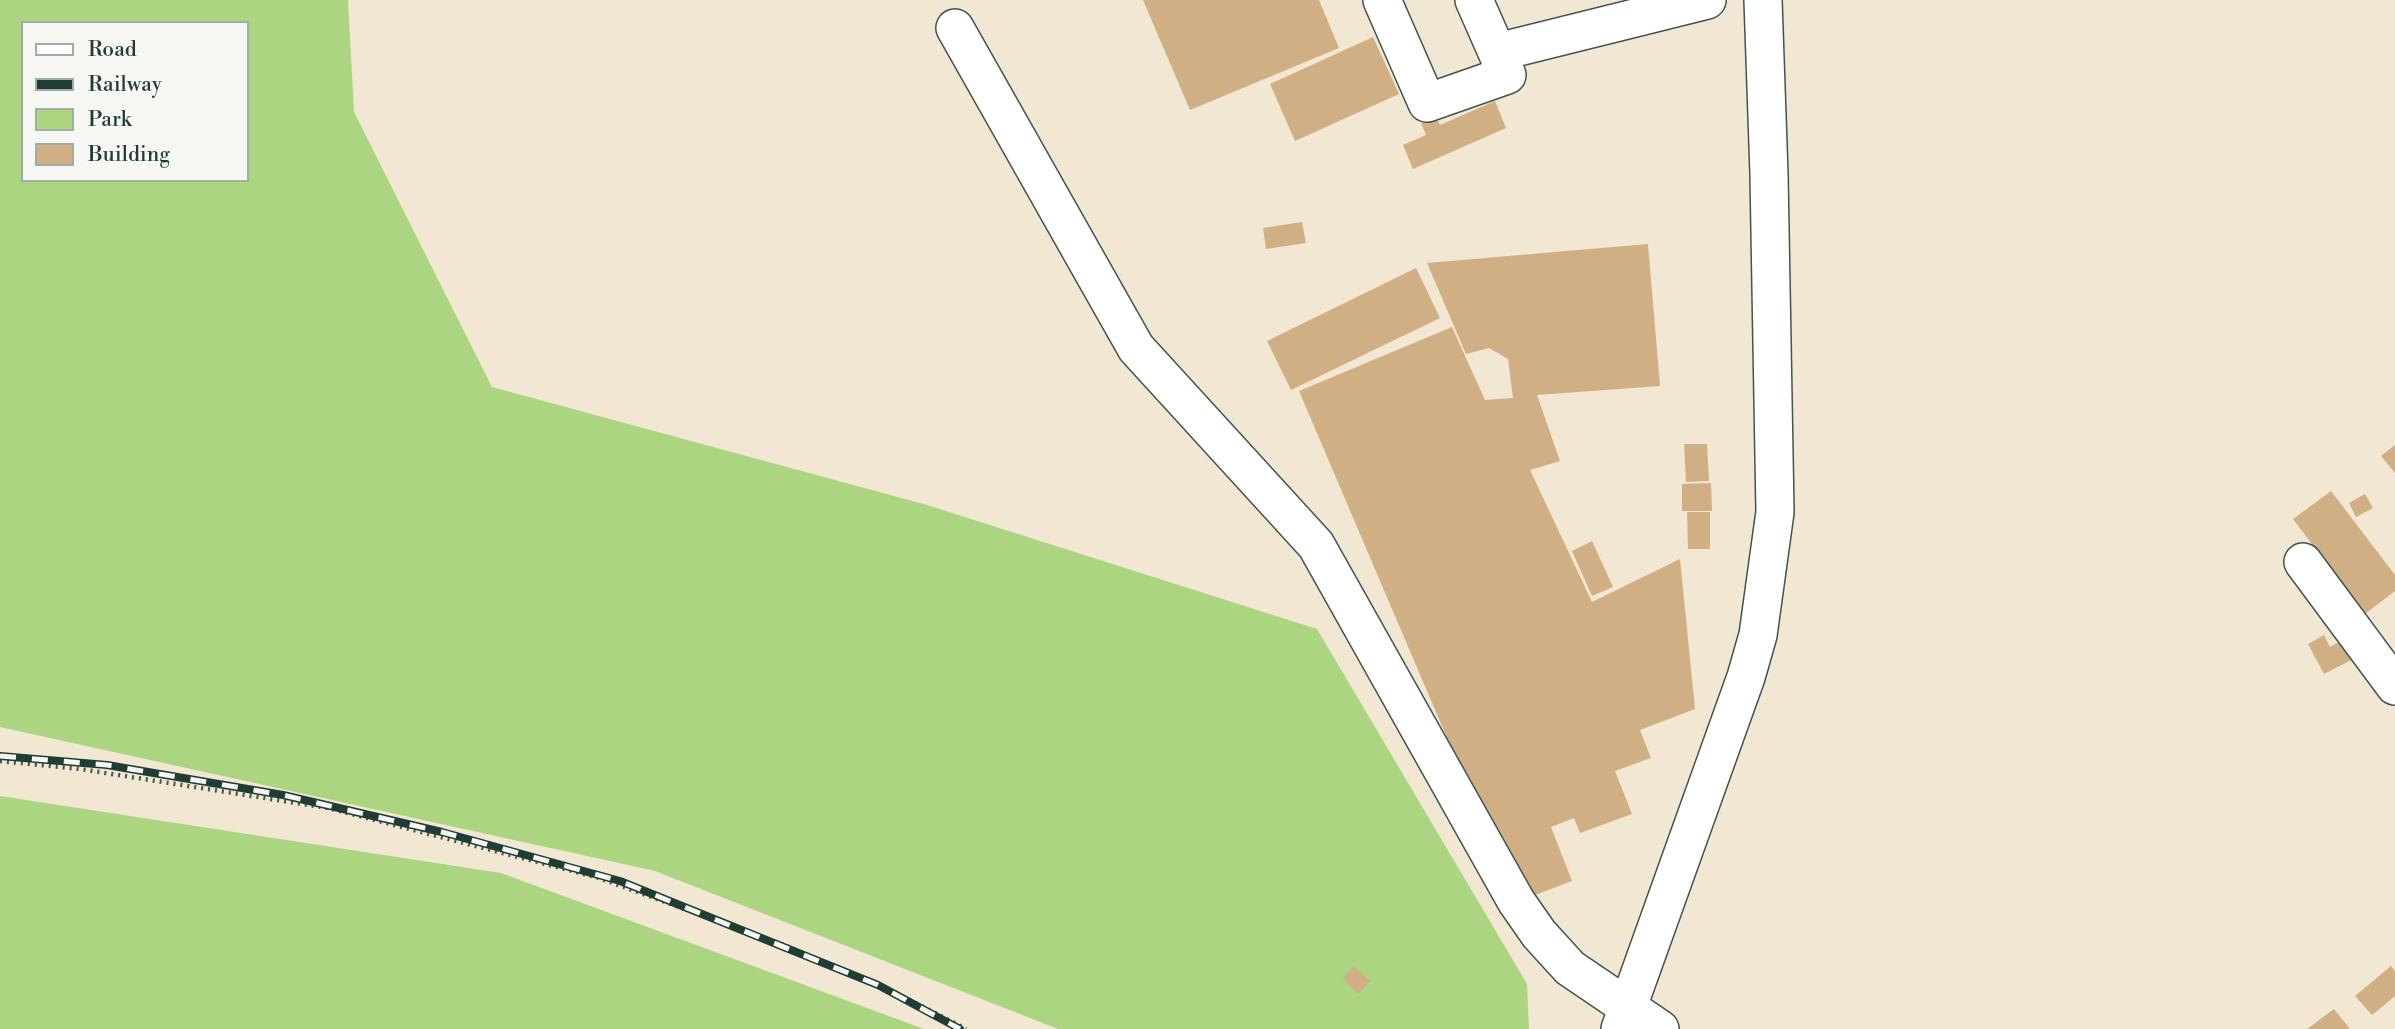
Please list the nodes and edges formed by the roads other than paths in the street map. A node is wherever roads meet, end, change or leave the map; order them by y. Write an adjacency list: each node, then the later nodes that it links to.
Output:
1 (1382, 0): 6 (street)
2 (1474, 0): 6 (street)
3 (1707, 0): 6 (street)
4 (1763, 0): 9 (street)
5 (955, 28): 9 (street)
6 (1498, 52)
7 (2303, 562): 8 (street)
8 (2395, 686)
9 (1624, 1019): 10 (street)
10 (1660, 1029)

